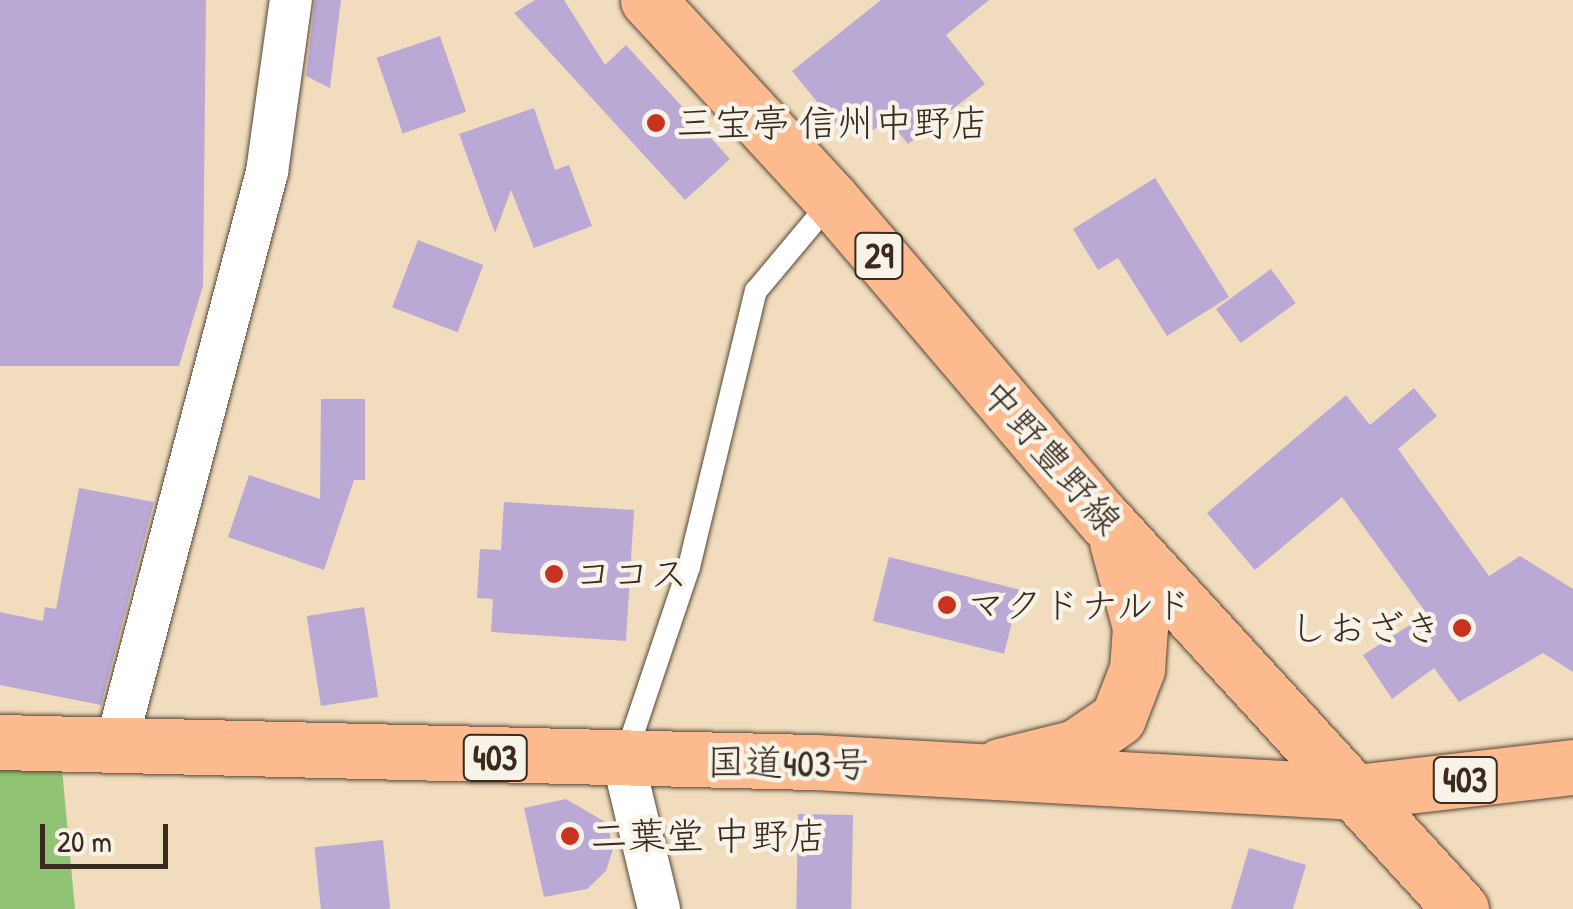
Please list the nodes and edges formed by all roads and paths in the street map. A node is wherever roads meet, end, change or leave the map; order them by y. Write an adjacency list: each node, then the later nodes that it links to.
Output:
1 (290, 0): 6 (street)
2 (648, 0): 3 (main road, 中野豊野線 / 29)
3 (832, 200): 4 (main road, 中野豊野線 / 29); 7 (lane)
4 (1102, 518): 9 (main road); 10 (main road, 中野豊野線 / 29)
5 (0, 742): 6 (main road, 国道403号 / 403)
6 (116, 745): 7 (main road, 国道403号 / 403)
7 (624, 760): 9 (main road, 国道403号 / 403); 11 (street)
8 (1573, 767): 10 (main road, 国道403号 / 403)
9 (990, 768): 10 (main road, 国道403号 / 403)
10 (1356, 792): 12 (main road, 中野豊野線 / 29)
11 (660, 909)
12 (1460, 909)

